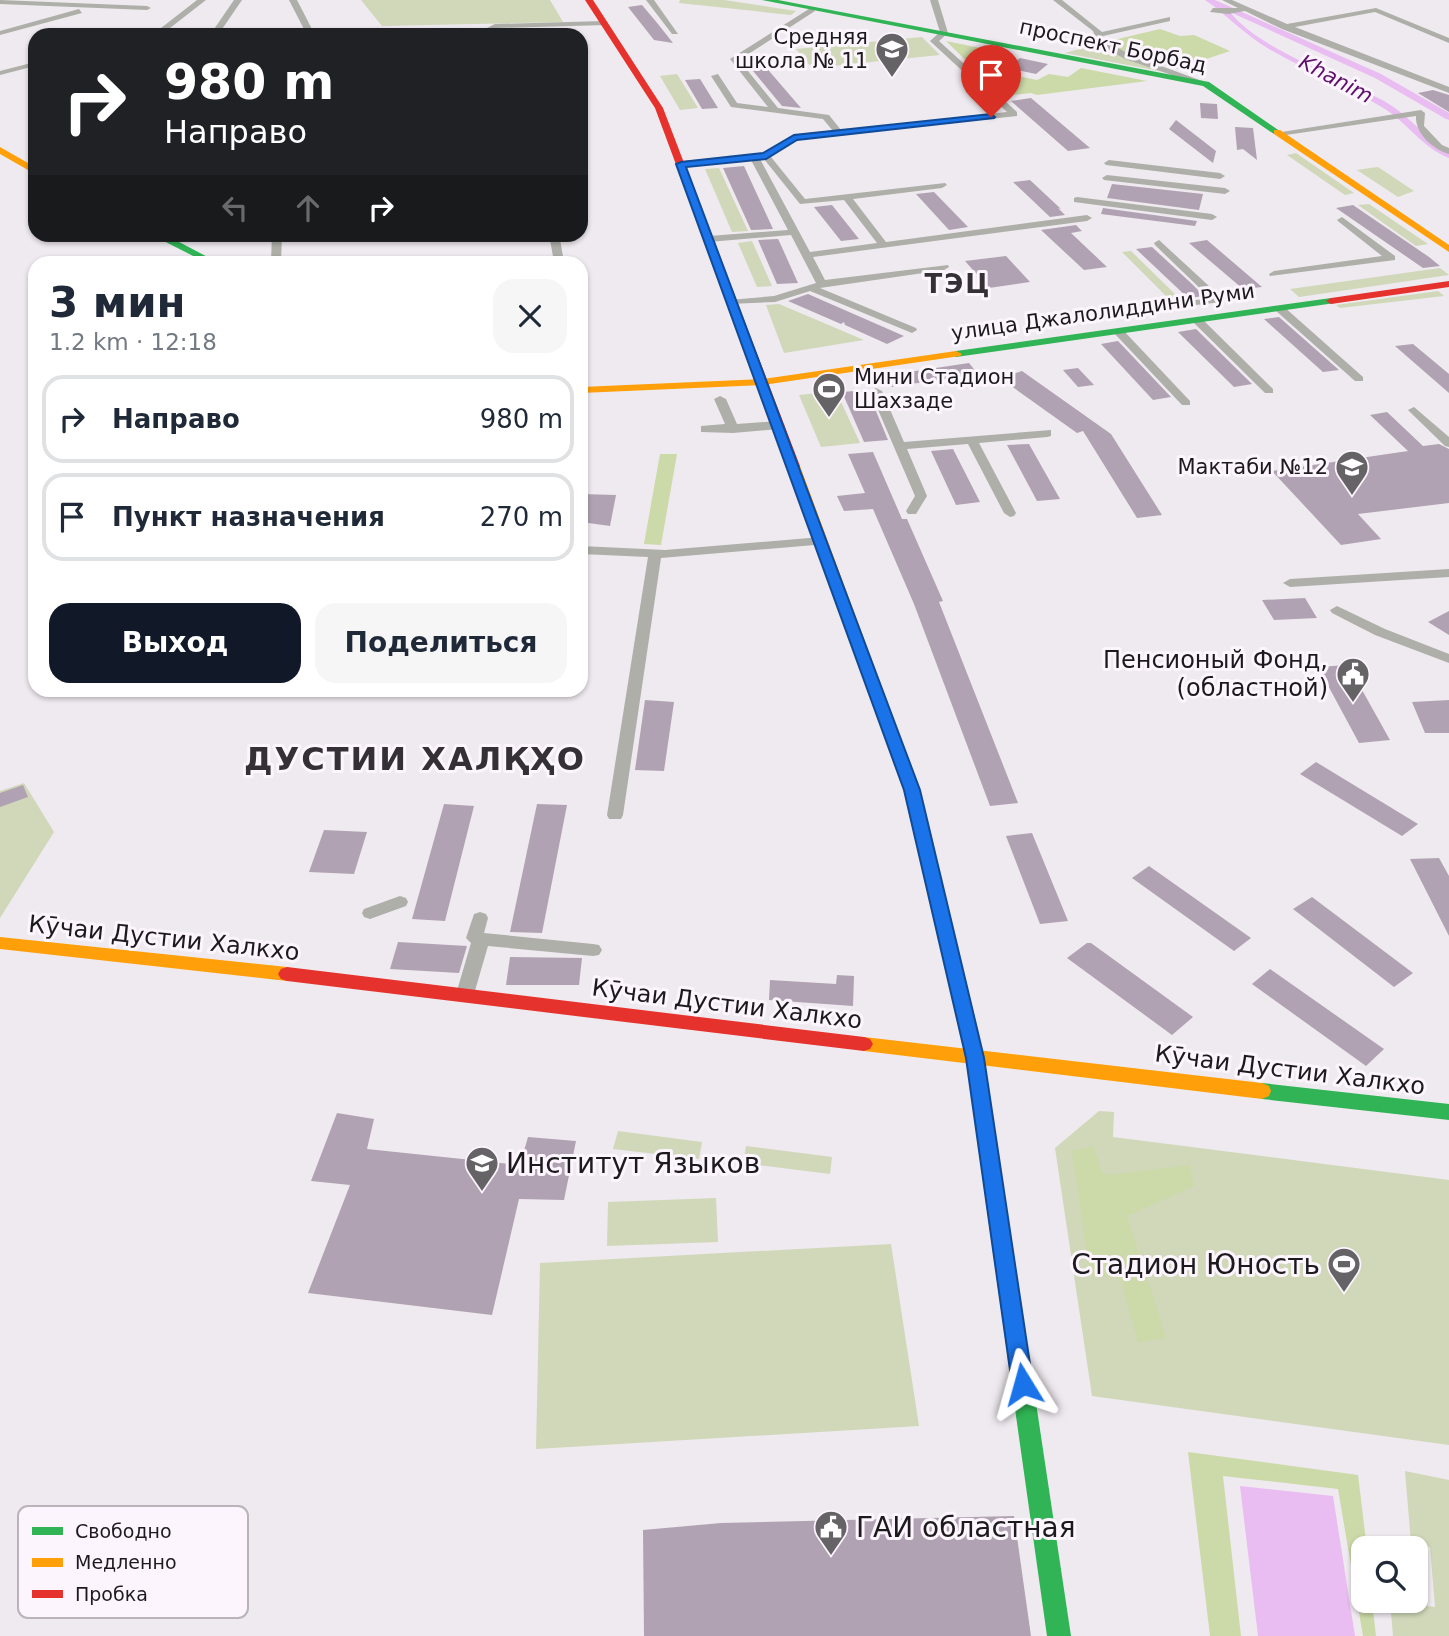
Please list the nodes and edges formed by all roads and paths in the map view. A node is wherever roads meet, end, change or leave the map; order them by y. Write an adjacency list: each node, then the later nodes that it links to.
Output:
1 (106, 0): 14 (street)
2 (202, 0): 21 (street)
3 (238, 0): 22 (street)
4 (293, 0): 23 (street)
5 (589, 0): 19 (street)
6 (650, 0): 25 (street)
7 (766, 0): 12 (street, проспект Борбад)
8 (934, 0): 27 (street)
9 (1057, 0): 28 (street)
10 (1226, 0): 16 (street)
11 (0, 2): 14 (street)
12 (795, 3): 13 (street, проспект Борбад)
13 (817, 6): 27 (street, проспект Борбад); 35 (street)
14 (94, 7): 15 (street); 26 (street)
15 (147, 8)
16 (1245, 9): 17 (street); 20 (street)
17 (1213, 10)
18 (1167, 19): 28 (street)
19 (604, 23): 24 (street); 43 (street)
20 (1285, 27): 29 (street); 34 (street)
21 (166, 28)
22 (219, 28)
23 (307, 28)
24 (491, 28)
25 (675, 32)
26 (0, 33)
27 (944, 33): 33 (street, проспект Борбад); 36 (street)
28 (1099, 35): 33 (street)
29 (1449, 41)
30 (28, 66): 31 (street)
31 (0, 73)
32 (715, 76): 35 (street)
33 (1206, 84): 37 (street, проспект Борбад)
34 (1449, 90)
35 (775, 110): 36 (street)
36 (839, 133): 40 (street)
37 (1279, 133): 39 (street); 59 (street, проспект Борбад)
38 (0, 150): 44 (street)
39 (1449, 151)
40 (766, 156): 41 (street); 49 (street)
41 (754, 157): 43 (street); 54 (street)
42 (1109, 163): 45 (street)
43 (681, 164): 55 (street)
44 (28, 167)
45 (1220, 176)
46 (1107, 178): 48 (street)
47 (942, 185): 49 (street)
48 (1225, 191)
49 (847, 197): 58 (street)
50 (1077, 200): 51 (street)
51 (1212, 217)
52 (1087, 218): 58 (street)
53 (1342, 220): 63 (street)
54 (794, 232): 55 (street); 60 (street)
55 (709, 239): 67 (street)
56 (173, 242): 61 (street)
57 (1159, 243): 68 (street)
58 (884, 245): 60 (street)
59 (1449, 249)
60 (807, 255): 64 (street)
61 (200, 256)
62 (944, 267): 64 (street)
63 (1275, 274)
64 (822, 284): 66 (street)
65 (1449, 284): 69 (street, улица Джалолиддини Руми)
66 (809, 287): 67 (street); 71 (street)
67 (733, 302): 74 (street)
68 (1173, 306)
69 (1279, 308): 70 (street, улица Джалолиддини Руми); 73 (street)
70 (1197, 320): 72 (street, улица Джалолиддини Руми); 77 (street)
71 (912, 330)
72 (1118, 331): 74 (street, улица Джалолиддини Руми); 79 (street)
73 (1359, 379)
74 (763, 382): 75 (street, улица Джалолиддини Руми); 81 (street)
75 (588, 389)
76 (876, 391): 87 (street)
77 (1269, 391)
78 (720, 399): 83 (street)
79 (1186, 403)
80 (1414, 410): 86 (street)
81 (779, 425): 83 (street); 90 (street)
82 (705, 429): 83 (street)
83 (733, 429)
84 (1047, 433): 85 (street)
85 (972, 440): 87 (street); 89 (street)
86 (1449, 443)
87 (900, 446): 88 (street)
88 (912, 510)
89 (1010, 513)
90 (821, 541): 92 (street); 105 (street)
91 (588, 550): 92 (street)
92 (655, 554): 97 (street)
93 (1449, 573): 94 (street)
94 (1290, 583)
95 (1337, 610): 96 (street)
96 (1449, 659)
97 (615, 815)
98 (401, 902): 99 (street)
99 (370, 913)
100 (480, 918): 101 (street)
101 (481, 939): 103 (street); 104 (street)
102 (0, 943): 104 (street, Кӯчаи Дустии Халкхо)
103 (593, 950)
104 (465, 994): 105 (street, Кӯчаи Дустии Халкхо)
105 (975, 1058): 106 (street, Кӯчаи Дустии Халкхо); 107 (street)
106 (1449, 1112)
107 (1059, 1636)

